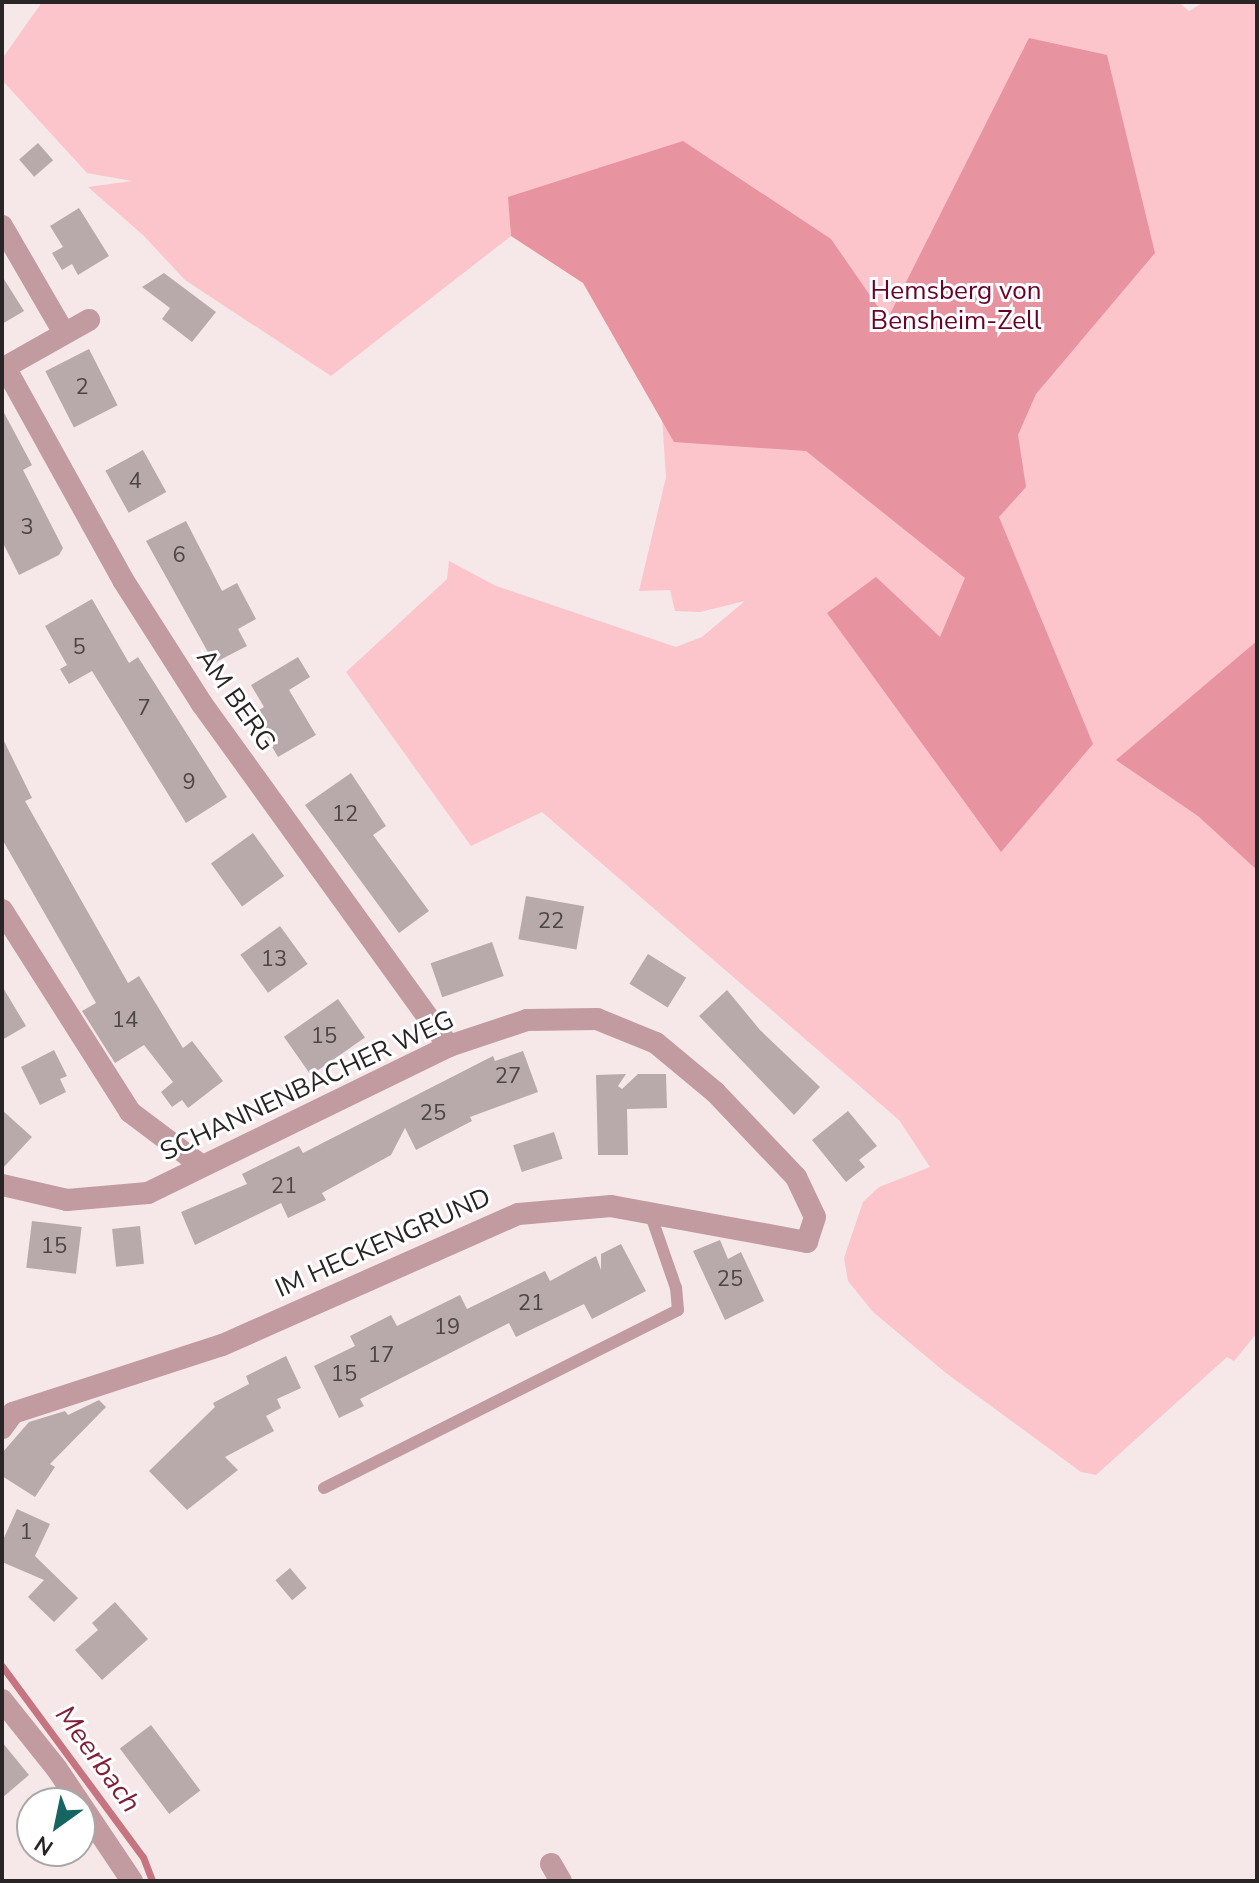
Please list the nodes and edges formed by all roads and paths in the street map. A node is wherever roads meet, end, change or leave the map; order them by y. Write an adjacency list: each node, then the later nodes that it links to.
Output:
1 (2, 226): 3 (street)
2 (89, 320): 3 (street)
3 (64, 333): 4 (street)
4 (3, 368): 6 (street, AM BERG)
5 (2, 910): 7 (street)
6 (449, 1046): 7 (street, SCHANNENBACHER WEG); 10 (street, SCHANNENBACHER WEG)
7 (202, 1166): 8 (street, SCHANNENBACHER WEG)
8 (2, 1185)
9 (650, 1213): 10 (street, IM HECKENGRUND); 11 (street, IM HECKENGRUND); 12 (lane)
10 (807, 1242)
11 (6, 1415)
12 (324, 1488)
13 (2, 1700): 14 (street)
14 (132, 1881)

